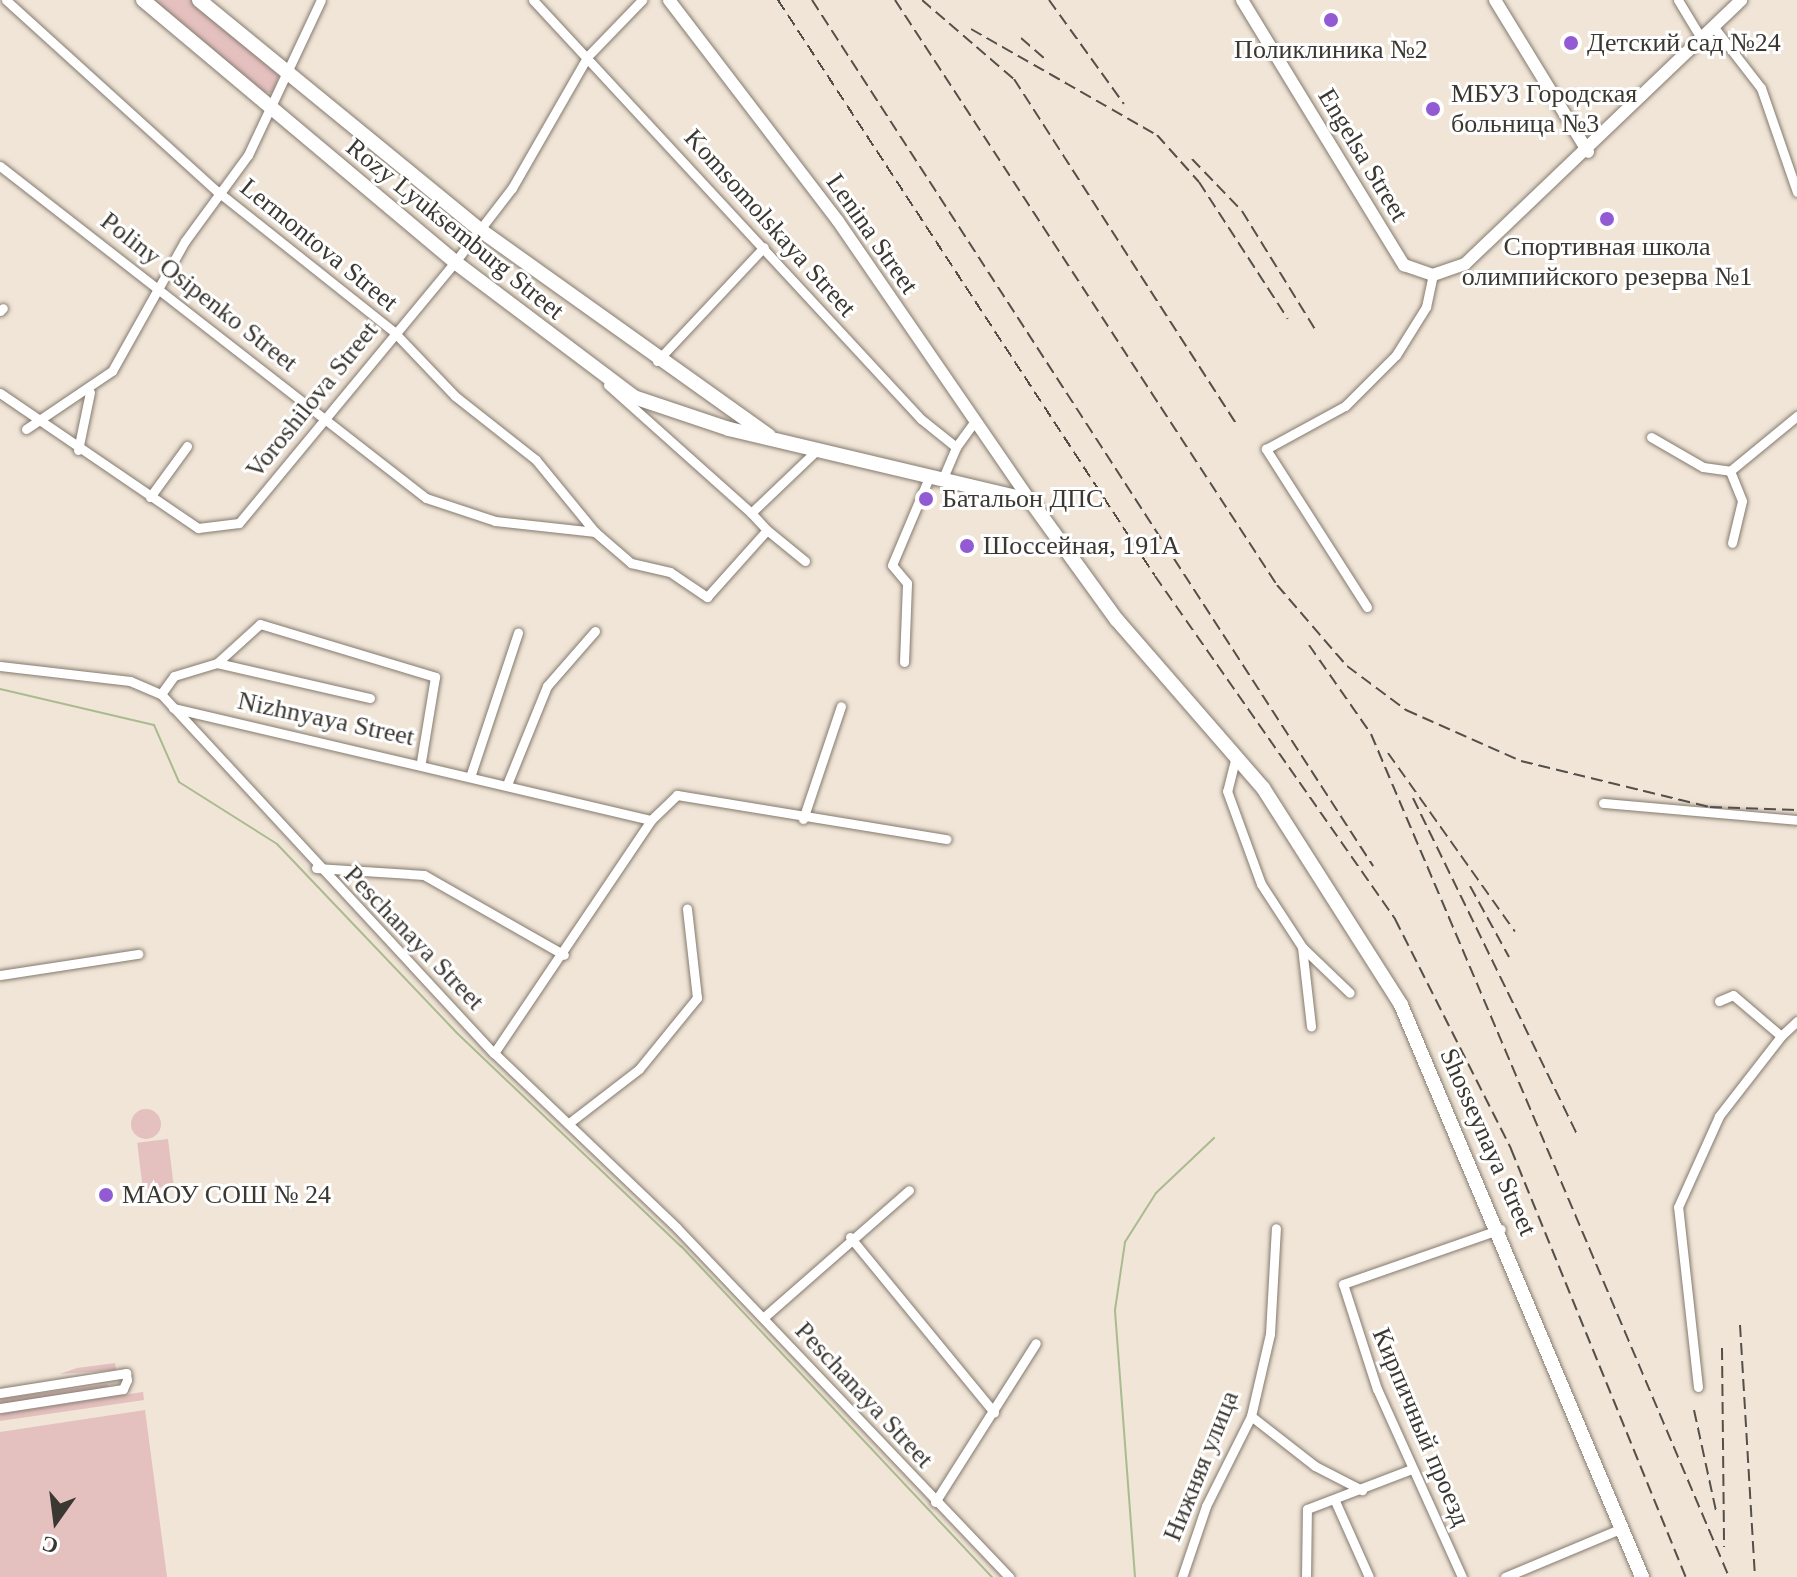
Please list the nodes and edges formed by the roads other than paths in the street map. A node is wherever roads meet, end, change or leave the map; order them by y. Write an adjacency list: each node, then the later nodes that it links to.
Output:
1 (6, 0): 19 (street, Lermontova Street)
2 (143, 0): 16 (main road, Rozy Lyuksemburg Street)
3 (199, 0): 15 (main road, Rozy Lyuksemburg Street)
4 (321, 0): 15 (street)
5 (533, 0): 14 (street, Komsomolskaya Street)
6 (642, 0): 14 (street, Voroshilova Street)
7 (669, 0): 34 (street, Lenina Street)
8 (1242, 0): 24 (street, Engelsa Street)
9 (1495, 0): 17 (street)
10 (1678, 0): 13 (street)
11 (1741, 0): 12 (street)
12 (1716, 30): 17 (street); 20 (street)
13 (1701, 38)
14 (588, 56): 21 (street, Voroshilova Street); 22 (street, Komsomolskaya Street)
15 (286, 76): 16 (street); 21 (main road, Rozy Lyuksemburg Street)
16 (272, 110): 19 (street); 23 (main road, Rozy Lyuksemburg Street)
17 (1588, 152): 24 (street)
18 (0, 166): 25 (street, Poliny Osipenko Street)
19 (217, 191): 25 (street); 26 (street, Lermontova Street)
20 (1797, 192)
21 (479, 229): 23 (street, Voroshilova Street); 27 (main road, Rozy Lyuksemburg Street)
22 (764, 247): 27 (street); 39 (street, Komsomolskaya Street)
23 (455, 262): 26 (street, Voroshilova Street); 28 (main road, Rozy Lyuksemburg Street)
24 (1433, 275): 51 (street)
25 (157, 288): 29 (street); 31 (street, Poliny Osipenko Street)
26 (394, 332): 31 (street, Voroshilova Street); 48 (street, Lermontova Street)
27 (657, 361): 36 (main road, Rozy Lyuksemburg Street)
28 (588, 367): 36 (main road, Rozy Lyuksemburg Street); 46 (street)
29 (90, 392): 33 (street); 41 (street)
30 (0, 393): 33 (street)
31 (322, 416): 44 (street, Voroshilova Street); 48 (street, Poliny Osipenko Street)
32 (1797, 416): 42 (street)
33 (35, 420): 35 (street); 41 (street)
34 (975, 421): 39 (street); 45 (street, Lenina Street)
35 (26, 429)
36 (769, 436): 40 (main road, Rozy Lyuksemburg Street)
37 (1651, 437): 42 (street)
38 (187, 446): 44 (street)
39 (956, 447): 43 (street)
40 (818, 449): 43 (main road, Rozy Lyuksemburg Street); 46 (street)
41 (78, 450): 44 (street)
42 (1730, 471): 49 (street)
43 (936, 477): 45 (main road, Rozy Lyuksemburg Street); 54 (street)
44 (150, 497)
45 (1030, 500): 61 (main road, Shosseynaya Street)
46 (751, 513): 47 (street)
47 (767, 530): 48 (street, Lermontova Street); 50 (street)
48 (595, 532)
49 (1732, 543)
50 (805, 561)
51 (1367, 607)
52 (595, 631): 64 (street)
53 (518, 633): 63 (street)
54 (904, 662)
55 (217, 663): 57 (street); 58 (street); 62 (street)
56 (0, 666): 57 (street, Peschanaya Street)
57 (161, 694): 60 (street, Peschanaya Street)
58 (370, 698)
59 (841, 706): 66 (street)
60 (173, 708): 62 (street, Nizhnyaya Street); 70 (street, Peschanaya Street)
61 (1236, 756): 72 (street); 85 (main road, Shosseynaya Street)
62 (421, 762): 63 (street, Nizhnyaya Street)
63 (471, 774): 64 (street, Nizhnyaya Street)
64 (508, 782): 67 (street, Nizhnyaya Street)
65 (1603, 803): 68 (street)
66 (803, 819): 67 (street); 69 (street)
67 (651, 820): 74 (street)
68 (1797, 820)
69 (946, 839)
70 (316, 868): 74 (street); 81 (street, Peschanaya Street)
71 (687, 909): 82 (street)
72 (1302, 947): 76 (street); 79 (street)
73 (138, 954): 75 (street)
74 (564, 955): 81 (street)
75 (0, 975)
76 (1350, 993)
77 (1719, 1001): 80 (street)
78 (1797, 1021): 80 (street)
79 (1311, 1026)
80 (1781, 1036): 89 (street)
81 (494, 1053): 82 (street, Peschanaya Street)
82 (569, 1123): 87 (street, Peschanaya Street)
83 (909, 1190): 86 (street, Peschanaya Street)
84 (1276, 1228): 93 (street, Нижняя улица)
85 (1501, 1229): 94 (street, Кирпичный проезд); 98 (main road, Shosseynaya Street)
86 (850, 1237): 87 (street, Peschanaya Street); 92 (street)
87 (763, 1318): 97 (street, Peschanaya Street)
88 (1036, 1343): 92 (street, Peschanaya Street)
89 (1698, 1387)
90 (0, 1393): 91 (street)
91 (0, 1408)
92 (994, 1412): 97 (street, Peschanaya Street)
93 (1251, 1416): 95 (street); 100 (street, Нижняя улица)
94 (1412, 1469): 95 (street); 103 (street, Кирпичный проезд)
95 (1362, 1490): 96 (street)
96 (1335, 1501): 101 (street); 102 (street)
97 (935, 1502): 99 (street, Peschanaya Street)
98 (1622, 1528): 104 (street); 105 (main road, Shosseynaya Street)
99 (1009, 1577)
100 (1182, 1577)
101 (1306, 1577)
102 (1369, 1577)
103 (1462, 1577)
104 (1505, 1577)
105 (1642, 1577)

